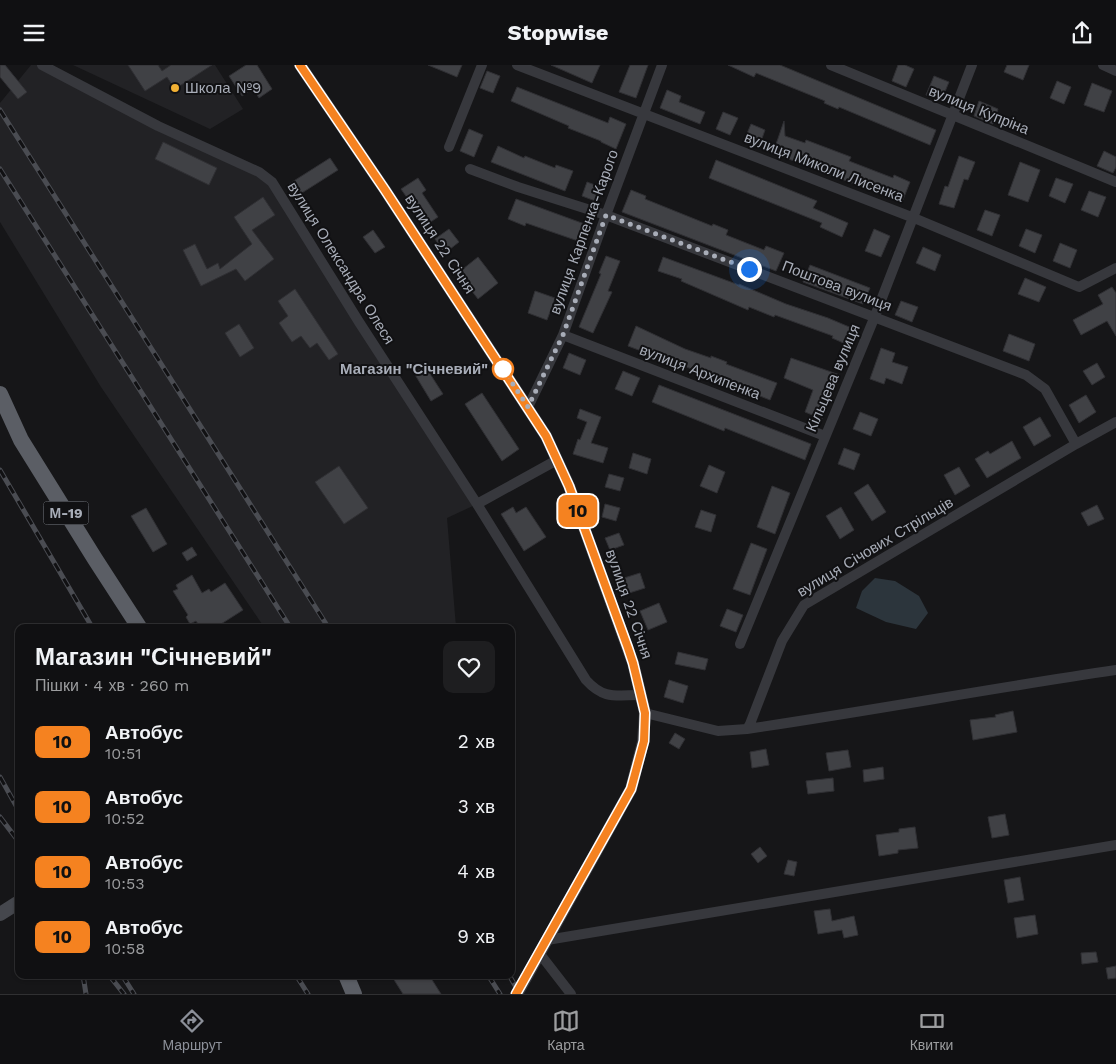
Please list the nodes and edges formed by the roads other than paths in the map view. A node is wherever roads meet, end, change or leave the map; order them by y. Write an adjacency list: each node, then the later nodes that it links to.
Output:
1 (42, 65): 26 (street, вулиця Олександра Олеся)
2 (300, 65): 21 (street, вулиця 22 Січня)
3 (482, 65): 12 (street)
4 (517, 65): 10 (street, вулиця Миколи Лисенка)
5 (662, 65): 10 (street, вулиця Карпенка-Карого)
6 (831, 65): 11 (street, вулиця Купріна)
7 (972, 65): 11 (street, Кільцева вулиця)
8 (1103, 65): 9 (street)
9 (1116, 71)
10 (644, 113): 15 (street, вулиця Карпенка-Карого); 16 (street, вулиця Миколи Лисенка)
11 (953, 115): 14 (street, вулиця Купріна); 16 (street, Кільцева вулиця)
12 (449, 147)
13 (470, 169): 15 (street, Поштова вулиця)
14 (1116, 182)
15 (606, 215): 18 (street, Поштова вулиця); 19 (street, вулиця Карпенка-Карого)
16 (914, 218): 17 (street, вулиця Миколи Лисенка); 18 (street, Кільцева вулиця)
17 (1116, 268)
18 (875, 316): 23 (street, Кільцева вулиця); 24 (street, Поштова вулиця)
19 (563, 335): 21 (street, вулиця Карпенка-Карого); 23 (street, вулиця Архипенка)
20 (0, 394): 27 (highway, М-19)
21 (528, 407): 25 (street, вулиця 22 Січня)
22 (1116, 422): 24 (street, вулиця Січових Стрільців)
23 (825, 436): 28 (street, Кільцева вулиця)
24 (1076, 444): 32 (street, вулиця Січових Стрільців)
25 (557, 460): 26 (street); 30 (street, вулиця 22 Січня)
26 (477, 503): 30 (street, вулиця Олександра Олеся)
27 (137, 624)
28 (740, 644)
29 (1116, 670): 32 (street)
30 (640, 695): 31 (street, вулиця 22 Січня)
31 (645, 713): 32 (street); 36 (street, вулиця 22 Січня)
32 (747, 729)
33 (1116, 845): 36 (street)
34 (15, 905): 35 (main road)
35 (0, 914)
36 (547, 941): 37 (street, вулиця 22 Січня)
37 (540, 954): 40 (street, вулиця 22 Січня); 41 (street)
38 (348, 979): 39 (highway)
39 (354, 994)
40 (516, 994)
41 (571, 994)

